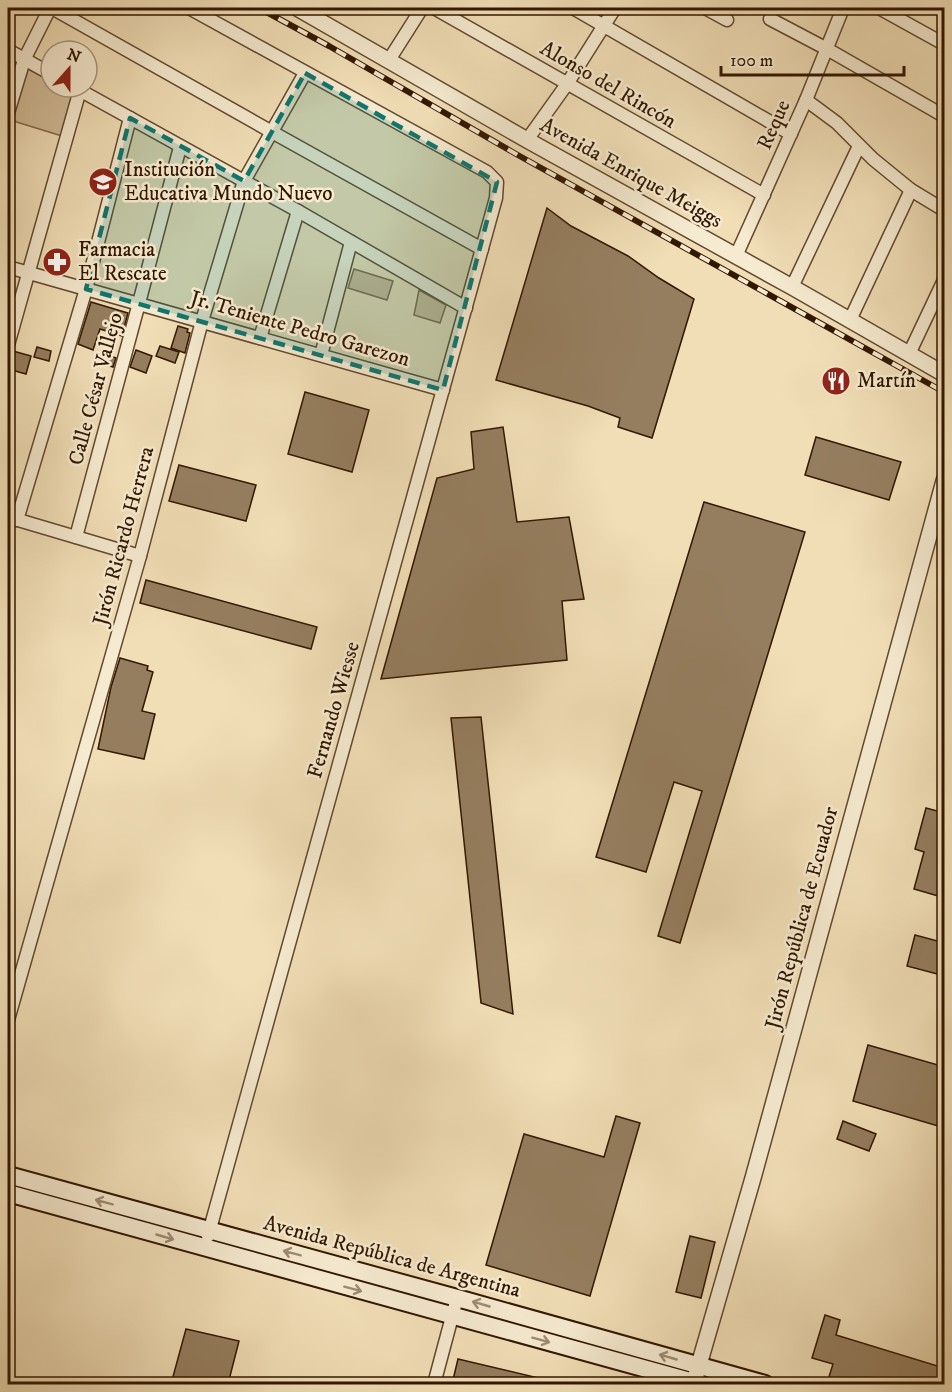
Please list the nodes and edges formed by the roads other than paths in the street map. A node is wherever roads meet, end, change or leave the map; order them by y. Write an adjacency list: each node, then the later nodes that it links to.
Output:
1 (51, 8): 17 (street); 28 (street)
2 (189, 8): 20 (street)
3 (297, 8): 18 (street, Avenida Enrique Meiggs)
4 (422, 8): 18 (street)
5 (434, 8): 21 (street, Alonso del Rincón)
6 (573, 8): 13 (street)
7 (615, 8): 13 (street)
8 (705, 8): 12 (street)
9 (843, 8): 15 (street, Reque)
10 (879, 8): 14 (street)
11 (770, 19): 15 (street)
12 (727, 20)
13 (604, 26): 21 (street); 29 (street)
14 (945, 44)
15 (827, 49): 24 (street, Reque); 26 (street)
16 (8, 50): 17 (street)
17 (24, 60): 19 (street); 25 (street)
18 (389, 60): 30 (street, Avenida Enrique Meiggs)
19 (39, 68)
20 (306, 73): 28 (street, Jirón Ricardo Herrera); 39 (street, Fernando Wiesse)
21 (567, 84): 30 (street); 35 (street, Alonso del Rincón)
22 (74, 99): 42 (street)
23 (95, 99): 27 (street)
24 (806, 100): 29 (street, Reque); 31 (street)
25 (8, 113)
26 (945, 116)
27 (130, 118): 32 (street); 45 (street)
28 (272, 132): 33 (street, Jirón Ricardo Herrera); 39 (street)
29 (791, 134): 35 (street, Reque)
30 (526, 140): 40 (street, Avenida Enrique Meiggs)
31 (859, 146): 34 (street); 44 (street)
32 (180, 147): 33 (street); 46 (street, Calle César Vallejo)
33 (244, 181): 37 (street); 49 (street, Jirón Ricardo Herrera)
34 (911, 190): 36 (street); 48 (street)
35 (764, 195): 40 (street, Reque)
36 (945, 210)
37 (298, 211): 38 (street); 50 (street)
38 (351, 242): 47 (street); 53 (street)
39 (482, 249): 47 (street, Fernando Wiesse)
40 (736, 256): 44 (street, Avenida Enrique Meiggs)
41 (8, 267): 42 (street, Jr. Teniente Pedro Garezon)
42 (28, 273): 45 (street, Jr. Teniente Pedro Garezon); 51 (street)
43 (945, 280): 52 (street)
44 (792, 287): 48 (street, Avenida Enrique Meiggs)
45 (86, 289): 46 (street, Jr. Teniente Pedro Garezon); 57 (street)
46 (139, 303): 49 (street, Jr. Teniente Pedro Garezon); 58 (street, Calle César Vallejo)
47 (466, 308): 55 (street, Fernando Wiesse)
48 (850, 320): 52 (street, Avenida Enrique Meiggs)
49 (202, 321): 50 (street, Jr. Teniente Pedro Garezon); 59 (street, Jirón Ricardo Herrera)
50 (260, 338): 53 (street, Jr. Teniente Pedro Garezon)
51 (8, 345)
52 (909, 354): 54 (street, Avenida Enrique Meiggs)
53 (321, 355): 55 (street, Jr. Teniente Pedro Garezon)
54 (945, 374)
55 (443, 390): 63 (street, Fernando Wiesse)
56 (945, 481): 67 (street, Jirón República de Ecuador)
57 (12, 518): 58 (street)
58 (76, 537): 59 (street)
59 (140, 556): 60 (street, Jirón Ricardo Herrera)
60 (8, 1020)
61 (8, 1175): 63 (main road, Avenida República de Argentina, one-way to 61)
62 (8, 1193): 64 (main road, Avenida República de Argentina, one-way to 64)
63 (209, 1231): 64 (street, Fernando Wiesse); 65 (main road, Avenida República de Argentina, one-way to 63)
64 (204, 1248): 66 (main road, Avenida República de Argentina, one-way to 66)
65 (457, 1298): 66 (street); 67 (main road, Avenida República de Argentina, one-way to 65)
66 (452, 1316): 68 (main road, Avenida República de Argentina, one-way to 68); 69 (street)
67 (698, 1366): 68 (street, Jirón República de Ecuador); 70 (main road, Avenida República de Argentina)
68 (697, 1383)
69 (434, 1384)
70 (765, 1384)

